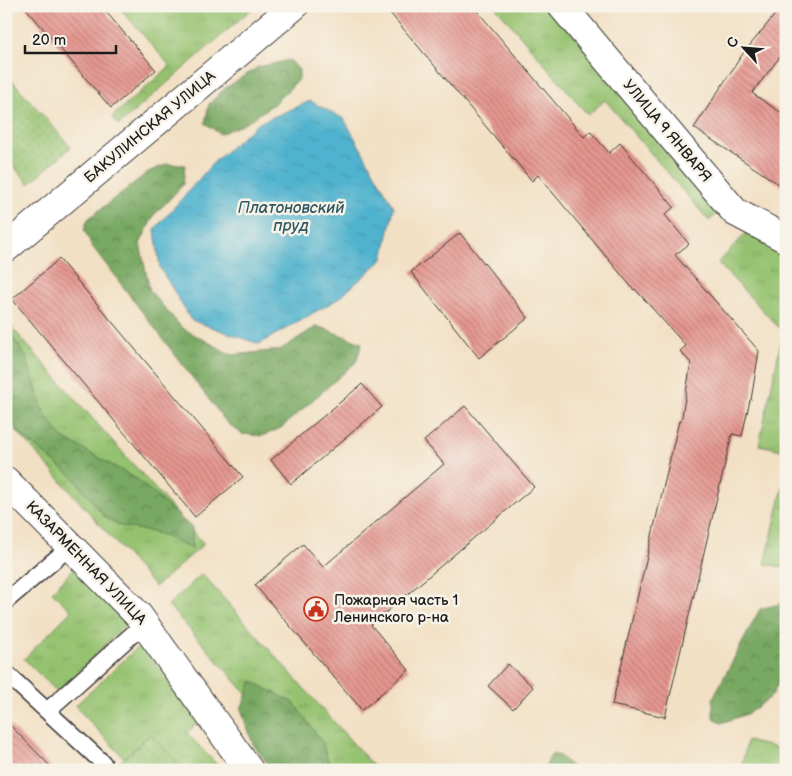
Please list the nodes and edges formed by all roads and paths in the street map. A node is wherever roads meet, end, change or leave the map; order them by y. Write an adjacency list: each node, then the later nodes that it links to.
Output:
1 (294, 6): 4 (street, БАКУЛИНСКАЯ УЛИЦА)
2 (562, 6): 3 (street, УЛИЦА 9 ЯНВАРЯ)
3 (786, 239)
4 (6, 248)
5 (6, 481): 6 (street, КАЗАРМЕННАЯ УЛИЦА)
6 (71, 546): 7 (lane); 8 (street, КАЗАРМЕННАЯ УЛИЦА)
7 (6, 601)
8 (145, 623): 10 (lane); 12 (street, КАЗАРМЕННАЯ УЛИЦА)
9 (6, 674): 10 (lane)
10 (47, 711): 11 (lane)
11 (103, 763)
12 (249, 770)

